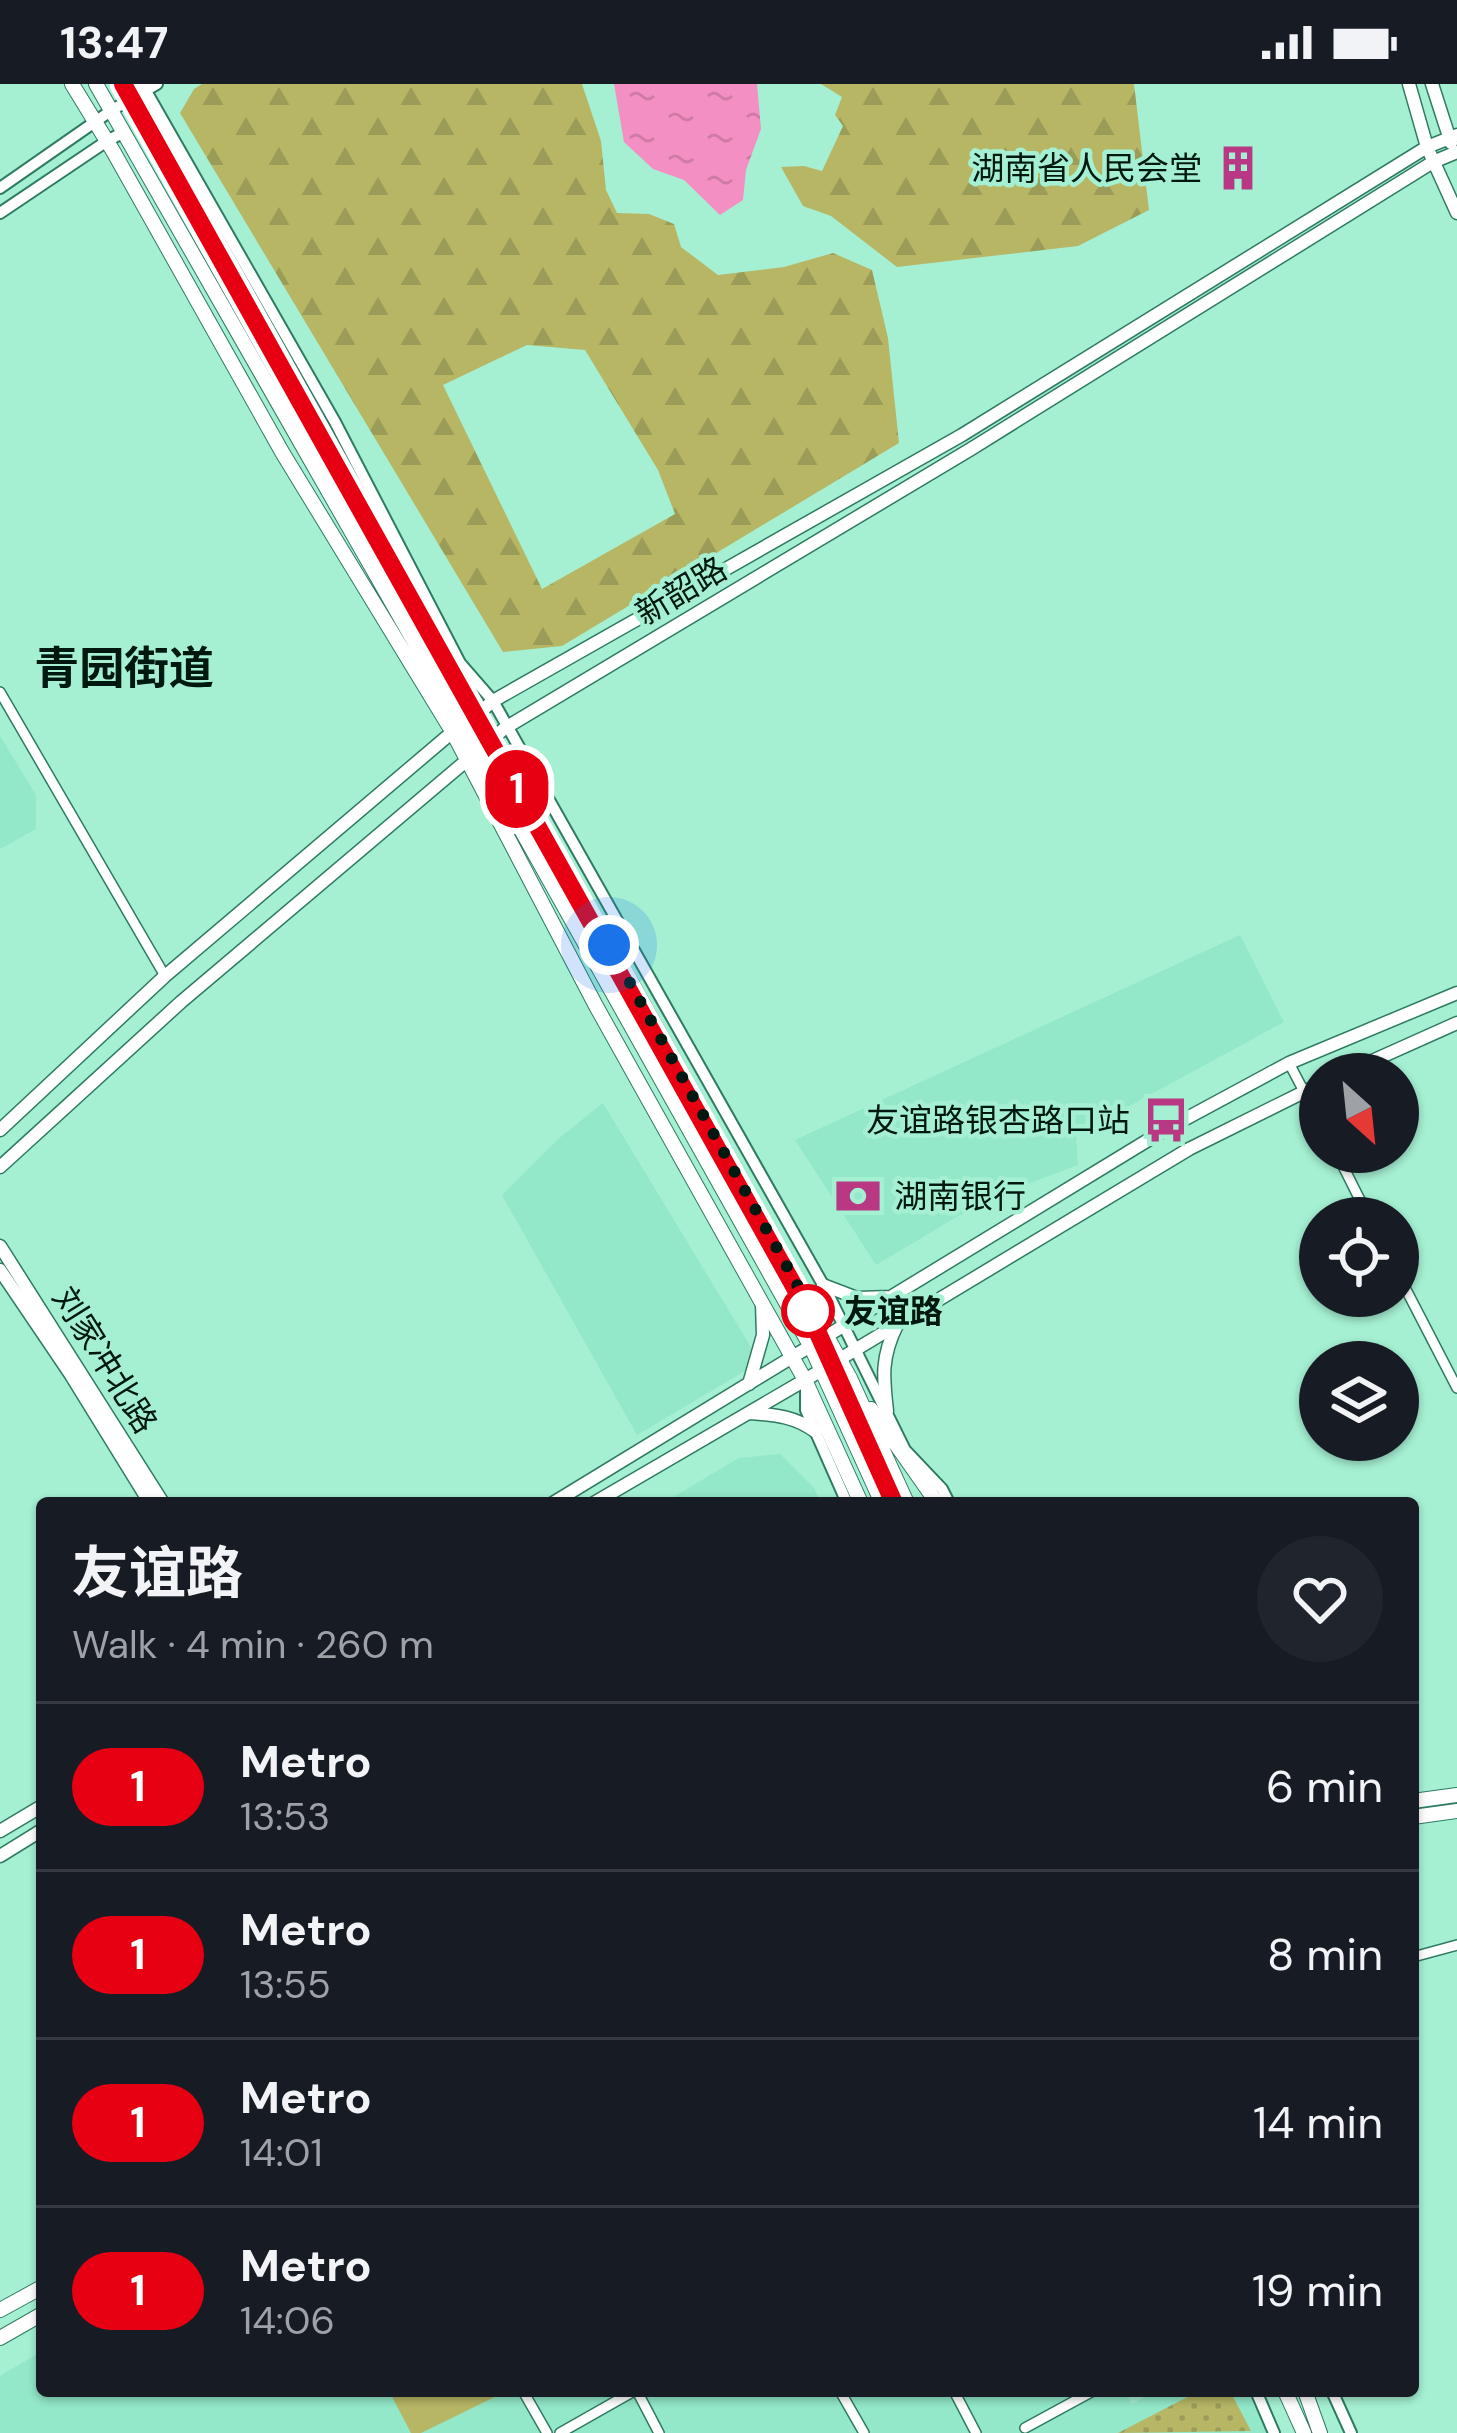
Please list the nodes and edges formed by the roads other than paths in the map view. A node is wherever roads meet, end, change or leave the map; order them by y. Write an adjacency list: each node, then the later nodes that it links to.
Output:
1 (72, 84): 9 (main road)
2 (96, 84): 8 (main road)
3 (120, 84): 7 (main road)
4 (1409, 84): 13 (main road)
5 (1432, 84): 11 (main road)
6 (148, 86): 7 (street); 20 (street)
7 (130, 100): 8 (street); 21 (main road)
8 (112, 110): 9 (street); 10 (main road)
9 (94, 122): 12 (main road); 16 (street)
10 (124, 132): 12 (street); 22 (main road)
11 (1452, 137): 13 (main road, 新韶路); 14 (main road)
12 (107, 141): 18 (street); 22 (main road)
13 (1427, 147): 15 (main road); 20 (main road, 新韶路)
14 (1457, 153): 15 (main road, 新韶路)
15 (1433, 162): 17 (main road); 23 (main road, 新韶路)
16 (0, 188)
17 (1457, 212)
18 (0, 213)
19 (0, 692): 26 (street)
20 (493, 701): 21 (main road, 新韶路); 23 (street)
21 (477, 715): 22 (main road, 新韶路); 24 (main road)
22 (457, 728): 25 (main road); 26 (main road, 新韶路)
23 (505, 728): 24 (main road, 新韶路); 37 (street)
24 (490, 740): 25 (main road, 新韶路); 43 (main road)
25 (471, 757): 34 (main road, 新韶路); 39 (main road); 44 (main road)
26 (165, 976): 33 (main road, 新韶路)
27 (1457, 993): 30 (main road)
28 (1457, 1023): 29 (main road)
29 (1390, 1053)
30 (1289, 1063): 31 (street); 38 (main road)
31 (1299, 1082)
32 (1299, 1094): 41 (main road)
33 (0, 1130)
34 (0, 1167)
35 (0, 1246): 61 (main road, 刘家冲北路)
36 (0, 1270): 60 (main road, 刘家冲北路)
37 (823, 1286): 38 (main road); 42 (street)
38 (891, 1298): 42 (main road)
39 (762, 1303): 46 (main road); 51 (main road)
40 (1419, 1315): 52 (street)
41 (898, 1323): 45 (main road); 53 (main road)
42 (844, 1326): 43 (main road); 45 (street)
43 (827, 1338): 44 (main road); 47 (main road)
44 (811, 1346): 46 (main road); 48 (main road)
45 (857, 1348): 47 (main road); 53 (street)
46 (793, 1359): 50 (main road); 51 (main road)
47 (838, 1359): 48 (main road); 49 (main road)
48 (823, 1369): 50 (main road); 59 (main road)
49 (850, 1378): 67 (main road); 68 (main road)
50 (805, 1380): 54 (main road); 55 (street); 58 (main road)
51 (748, 1386): 62 (main road)
52 (1457, 1388)
53 (886, 1411): 56 (street)
54 (749, 1413): 55 (main road); 63 (main road)
55 (816, 1432): 57 (street)
56 (905, 1450): 69 (main road); 70 (street)
57 (826, 1456): 58 (main road); 64 (street)
58 (847, 1468): 59 (main road); 65 (main road)
59 (874, 1484): 66 (main road)
60 (146, 1497)
61 (159, 1497)
62 (563, 1497)
63 (604, 1497)
64 (844, 1497)
65 (859, 1497)
66 (879, 1497)
67 (905, 1497)
68 (933, 1497)
69 (933, 1497)
70 (946, 1497)
71 (1457, 1795): 72 (main road)
72 (1419, 1800)
73 (36, 1810): 76 (main road)
74 (1457, 1811): 75 (main road)
75 (1419, 1816)
76 (0, 1831)
77 (36, 1834): 78 (main road)
78 (0, 1856)
79 (1457, 1945): 80 (street)
80 (1419, 1955)
81 (36, 2290): 82 (main road)
82 (0, 2310)
83 (36, 2317): 84 (main road)
84 (0, 2338)
85 (526, 2397): 96 (street)
86 (625, 2397): 97 (street)
87 (639, 2397): 98 (street)
88 (843, 2397): 99 (street)
89 (957, 2397): 100 (street)
90 (1082, 2397): 95 (street)
91 (1259, 2397): 101 (street)
92 (1288, 2397): 102 (main road)
93 (1307, 2397): 103 (main road)
94 (1335, 2397): 104 (street)
95 (1024, 2428)
96 (547, 2433)
97 (560, 2433)
98 (659, 2433)
99 (864, 2433)
100 (976, 2433)
101 (1274, 2433)
102 (1304, 2433)
103 (1320, 2433)
104 (1351, 2433)

